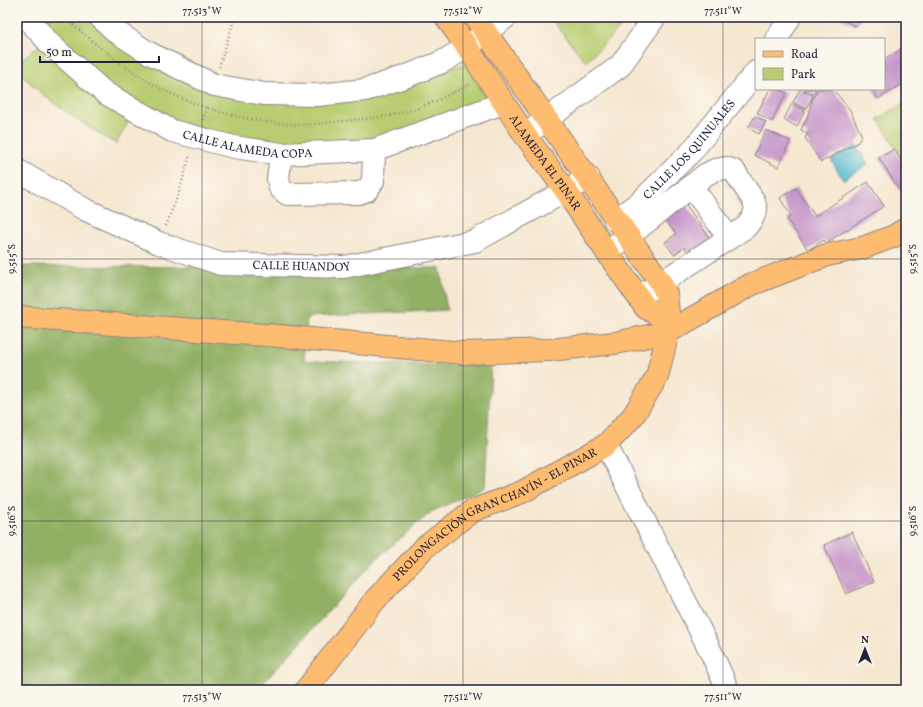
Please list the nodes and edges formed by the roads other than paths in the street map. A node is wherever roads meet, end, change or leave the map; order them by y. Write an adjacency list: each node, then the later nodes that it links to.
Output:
1 (26, 17): 15 (street, CALLE ALAMEDA COPA)
2 (100, 17): 9 (street)
3 (446, 17): 9 (main road, ALAMEDA EL PINAR)
4 (506, 17): 7 (street)
5 (656, 17): 12 (street)
6 (790, 17): 8 (street)
7 (481, 25): 9 (street); 12 (main road)
8 (778, 38)
9 (467, 47): 11 (main road, ALAMEDA EL PINAR)
10 (755, 73): 20 (street, CALLE LOS QUINUALES)
11 (503, 103): 13 (main road, ALAMEDA EL PINAR); 14 (street, CALLE ALAMEDA COPA)
12 (547, 120): 13 (street); 17 (main road)
13 (525, 135): 19 (main road, ALAMEDA EL PINAR)
14 (374, 150): 15 (street, CALLE ALAMEDA COPA); 15 (street)
15 (281, 154)
16 (17, 170): 19 (street, CALLE HUANDOY)
17 (588, 178): 19 (street, CALLE HUANDOY); 20 (main road)
18 (691, 186): 22 (street); 23 (street); 23 (street)
19 (566, 191): 24 (main road, ALAMEDA EL PINAR)
20 (615, 220): 22 (main road)
21 (906, 229): 28 (main road)
22 (628, 238): 24 (street); 25 (main road)
23 (729, 238): 25 (street)
24 (606, 251): 26 (main road, ALAMEDA EL PINAR)
25 (663, 288): 26 (street); 28 (main road, PROLONGACIÓN GRAN CHAVÍN - EL PINAR)
26 (642, 303): 28 (main road)
27 (17, 318): 28 (main road)
28 (668, 327): 29 (main road, PROLONGACIÓN GRAN CHAVÍN - EL PINAR)
29 (606, 445): 30 (main road, PROLONGACIÓN GRAN CHAVÍN - EL PINAR); 31 (street)
30 (306, 690)
31 (728, 690)

